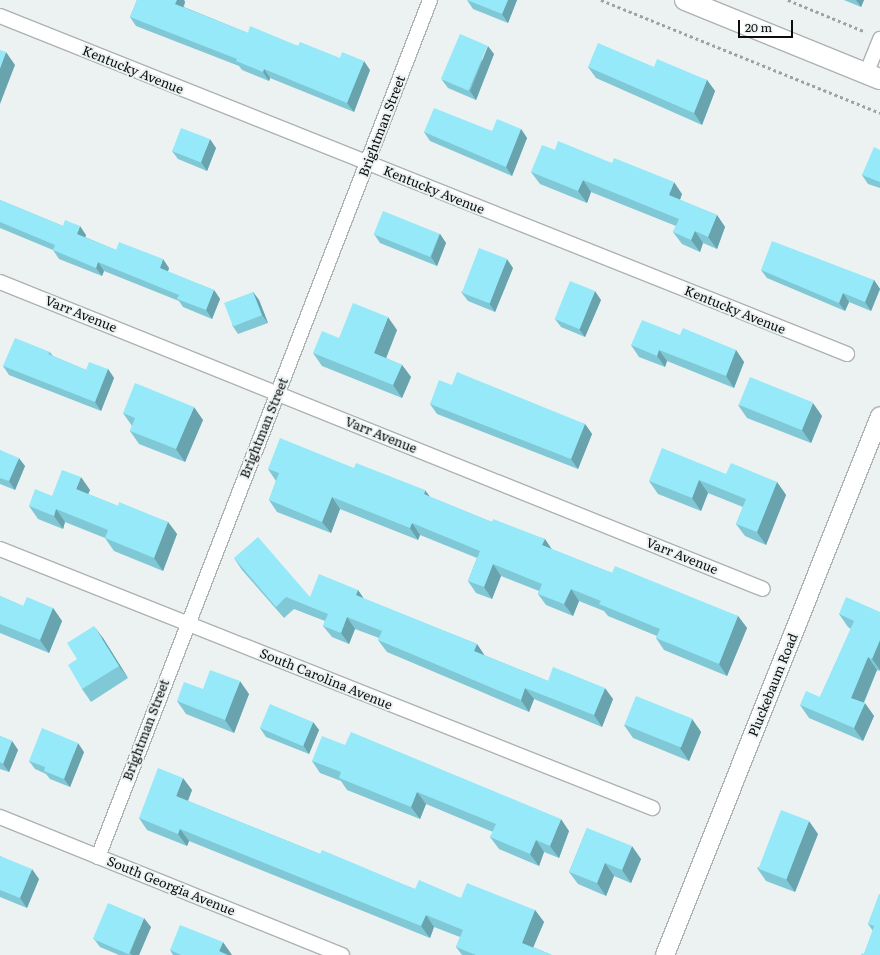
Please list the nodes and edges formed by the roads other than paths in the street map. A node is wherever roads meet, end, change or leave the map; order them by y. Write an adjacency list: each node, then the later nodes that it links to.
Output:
1 (430, 0): 6 (street, Brightman Street)
2 (685, 0): 5 (main road)
3 (0, 16): 6 (street, Kentucky Avenue)
4 (880, 39): 5 (street)
5 (873, 77)
6 (368, 164): 8 (street, Kentucky Avenue); 9 (street, Brightman Street)
7 (0, 282): 9 (street, Varr Avenue)
8 (847, 354)
9 (278, 393): 12 (street, Varr Avenue); 13 (street, Brightman Street)
10 (880, 416): 18 (street, Pluckebaum Road)
11 (0, 549): 13 (street, South Carolina Avenue)
12 (763, 589)
13 (187, 624): 14 (street, South Carolina Avenue); 16 (street, Brightman Street)
14 (652, 808)
15 (0, 817): 16 (street, South Georgia Avenue)
16 (98, 857): 17 (street, South Georgia Avenue)
17 (342, 955)
18 (665, 955)

